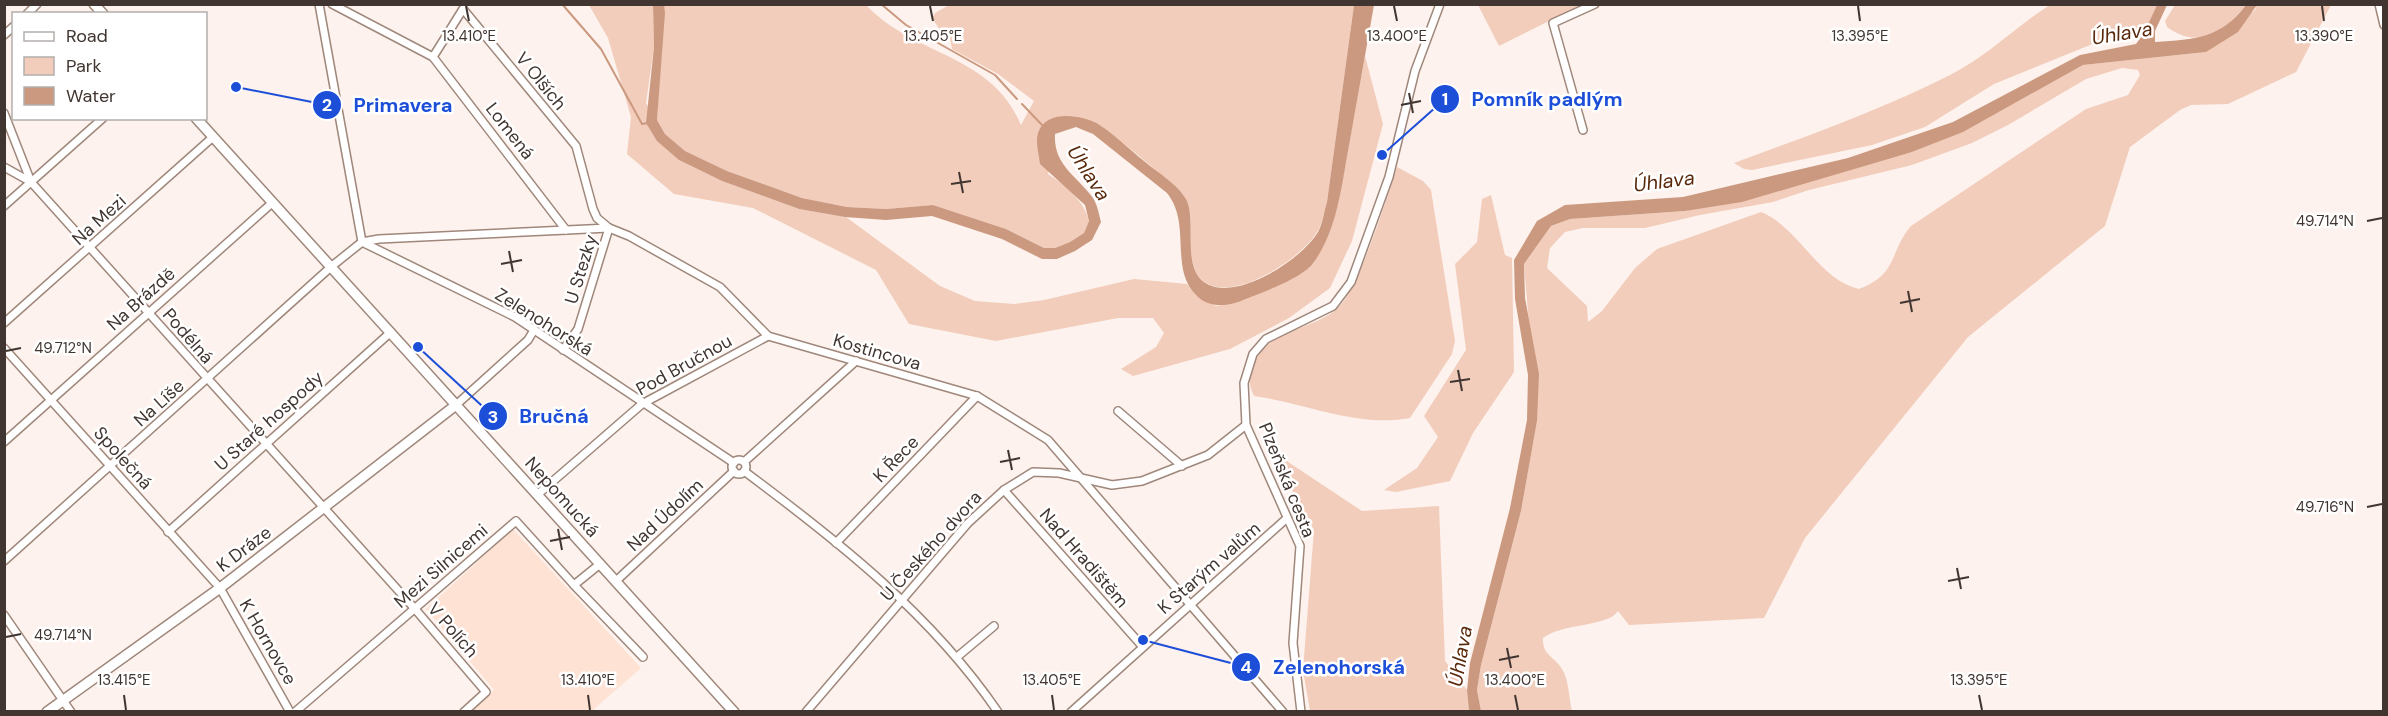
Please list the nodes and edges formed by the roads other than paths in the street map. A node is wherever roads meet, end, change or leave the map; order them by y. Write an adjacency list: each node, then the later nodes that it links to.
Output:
1 (319, 4): 19 (street)
2 (332, 4): 7 (street, Lomená)
3 (1440, 4): 36 (street, Plzeňská cesta)
4 (1595, 4): 11 (street)
5 (2379, 4): 6 (street)
6 (2384, 25)
7 (433, 57): 17 (street, V Olších); 18 (street, Lomená)
8 (4, 113): 14 (street)
9 (101, 120): 14 (street)
10 (198, 120): 12 (street, Nepomucká)
11 (1583, 130)
12 (213, 138): 15 (street, Nepomucká); 20 (street, Na Mezi)
13 (4, 167): 14 (street)
14 (31, 182): 16 (street); 20 (street, Podélná)
15 (272, 203): 21 (street, Nepomucká); 22 (street, Na Brázdě)
16 (4, 206)
17 (609, 228): 18 (street, Kostincova); 26 (street, Kostincova); 28 (street, U Stezky)
18 (566, 230): 19 (street, Kostincova)
19 (362, 243): 21 (street); 24 (street, Zelenohorská)
20 (91, 249): 22 (street, Podélná); 23 (street, Na Mezi)
21 (332, 266): 25 (street, Nepomucká); 30 (street, Na Líše)
22 (148, 313): 30 (street, Podélná); 32 (street, Na Brázdě)
23 (4, 324)
24 (534, 330): 28 (street, Zelenohorská); 34 (street)
25 (391, 332): 34 (street, Nepomucká); 38 (street, U Staré hospody)
26 (768, 336): 29 (street, Kostincova); 33 (street, Pod Bručnou)
27 (4, 348): 32 (street, Společná)
28 (563, 350): 33 (street, Zelenohorská)
29 (856, 361): 31 (street, Kostincova); 39 (street)
30 (207, 380): 38 (street, Podélná); 41 (street, Na Líše)
31 (977, 396): 45 (street, Kostincova); 51 (street, K Řece)
32 (50, 400): 37 (street, Na Brázdě); 41 (street, Společná)
33 (642, 404): 40 (street, Zelenohorská); 47 (street, Pod Bručnou)
34 (456, 405): 47 (street, Nepomucká); 48 (street, K Dráze)
35 (1118, 411): 42 (street)
36 (1246, 425): 42 (street, U Českého dvora); 49 (street, Plzeňská cesta)
37 (4, 442)
38 (266, 444): 48 (street, Podélná); 50 (street, U Staré hospody)
39 (744, 462): 40 (street); 44 (street)
40 (734, 463): 43 (street)
41 (110, 466): 50 (street, Společná); 52 (street, Na Líše)
42 (1182, 466): 45 (street, U Českého dvora)
43 (734, 471): 44 (street); 54 (street, Nad Údolím)
44 (744, 471): 51 (street)
45 (1082, 479): 46 (street, U Českého dvora); 58 (street, Kostincova)
46 (1004, 490): 57 (street, U Českého dvora); 62 (street, Nad Hradištěm)
47 (537, 495): 53 (street, Nepomucká)
48 (324, 508): 56 (street, K Dráze); 59 (street, V Polích)
49 (1286, 519): 58 (street, K Starým valům); 76 (street, Plzeňská cesta)
50 (168, 532): 56 (street, Společná)
51 (836, 543): 57 (street)
52 (4, 561)
53 (600, 564): 54 (street, Nepomucká); 55 (street)
54 (616, 581): 71 (street, Nepomucká)
55 (574, 585): 59 (street, Mezi Silnicemi); 63 (street)
56 (220, 588): 65 (street, K Dráze); 68 (street, K Hornovce)
57 (903, 599): 64 (street); 72 (street, U Českého dvora)
58 (1190, 604): 62 (street, K Starým valům); 75 (street, Kostincova)
59 (415, 609): 69 (street, Mezi Silnicemi); 70 (street, V Polích)
60 (4, 615): 65 (street)
61 (994, 626): 64 (street)
62 (1142, 646): 74 (street, K Starým valům)
63 (643, 657)
64 (957, 657): 73 (street)
65 (64, 700): 66 (street, K Dráze); 67 (street)
66 (47, 711)
67 (71, 711)
68 (290, 711)
69 (295, 711)
70 (464, 711)
71 (734, 711)
72 (806, 711)
73 (998, 711)
74 (1071, 711)
75 (1283, 711)
76 (1301, 711)

